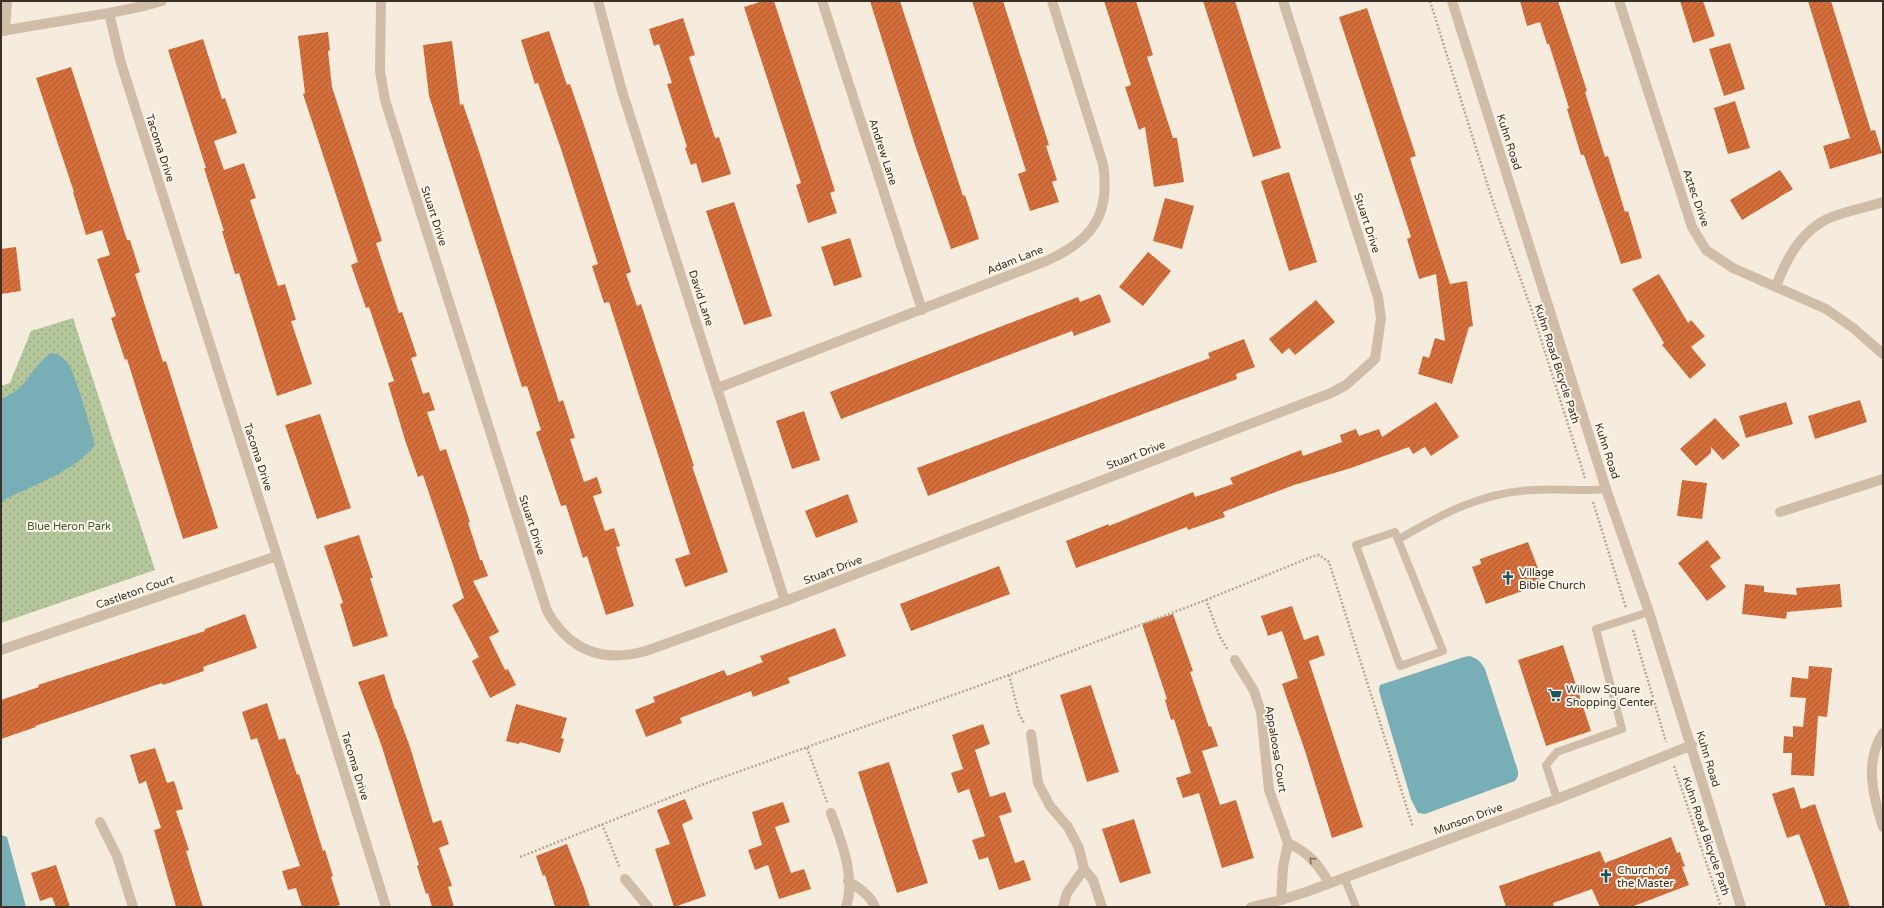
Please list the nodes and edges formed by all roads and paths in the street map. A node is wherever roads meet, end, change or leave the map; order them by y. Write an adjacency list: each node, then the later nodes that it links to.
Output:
1 (7, 1): 12 (street)
2 (162, 1): 11 (street)
3 (381, 1): 25 (street, Stuart Drive)
4 (598, 1): 17 (street, David Lane)
5 (822, 1): 15 (street, Andrew Lane)
6 (1052, 1): 15 (street, Adam Lane)
7 (1283, 1): 25 (street, Stuart Drive)
8 (1430, 1): 20 (path, Kuhn Road Bicycle Path)
9 (1452, 1): 19 (street, Kuhn Road)
10 (1619, 1): 14 (street, Aztec Drive)
11 (109, 13): 12 (street); 23 (street, Tacoma Drive)
12 (3, 31)
13 (1883, 202): 14 (street)
14 (1776, 287): 16 (street, Aztec Drive)
15 (922, 310): 17 (street, Adam Lane)
16 (1883, 354)
17 (718, 388): 25 (street, David Lane)
18 (1883, 479): 21 (street)
19 (1606, 489): 20 (lane); 26 (street, Kuhn Road)
20 (1590, 491): 22 (lane); 27 (path, Kuhn Road Bicycle Path)
21 (1780, 512)
22 (1399, 539): 22 (lane)
23 (277, 556): 28 (street, Castleton Court); 52 (street, Tacoma Drive)
24 (1206, 600): 29 (path); 30 (path); 41 (path)
25 (785, 601)
26 (1649, 612): 27 (lane); 34 (street, Kuhn Road)
27 (1630, 618): 32 (path, Kuhn Road Bicycle Path); 37 (lane)
28 (1, 650)
29 (1235, 660): 43 (street, Appaloosa Court)
30 (1009, 675): 33 (path); 35 (path)
31 (1883, 732): 42 (street)
32 (1663, 733)
33 (1032, 734): 45 (street)
34 (1692, 745): 37 (street, Munson Drive); 61 (street, Kuhn Road)
35 (807, 748): 38 (path); 40 (path)
36 (1675, 771): 60 (path, Kuhn Road Bicycle Path)
37 (1557, 798): 46 (street, Munson Drive)
38 (831, 812): 48 (street)
39 (100, 822): 51 (street)
40 (602, 824): 44 (path); 47 (path)
41 (1413, 827)
42 (1883, 827)
43 (1288, 843): 49 (street, one-way to 43); 50 (street)
44 (520, 857)
45 (1084, 869): 56 (street); 57 (street)
46 (1344, 877): 49 (street, Munson Drive); 59 (lane)
47 (625, 879): 53 (street)
48 (848, 881): 54 (street); 55 (street)
49 (1329, 883): 50 (street, Munson Drive)
50 (1281, 900): 58 (street, Munson Drive)
51 (133, 907)
52 (386, 907)
53 (648, 907)
54 (846, 907)
55 (875, 907)
56 (1063, 907)
57 (1102, 907)
58 (1251, 907)
59 (1356, 907)
60 (1721, 907)
61 (1741, 907)

